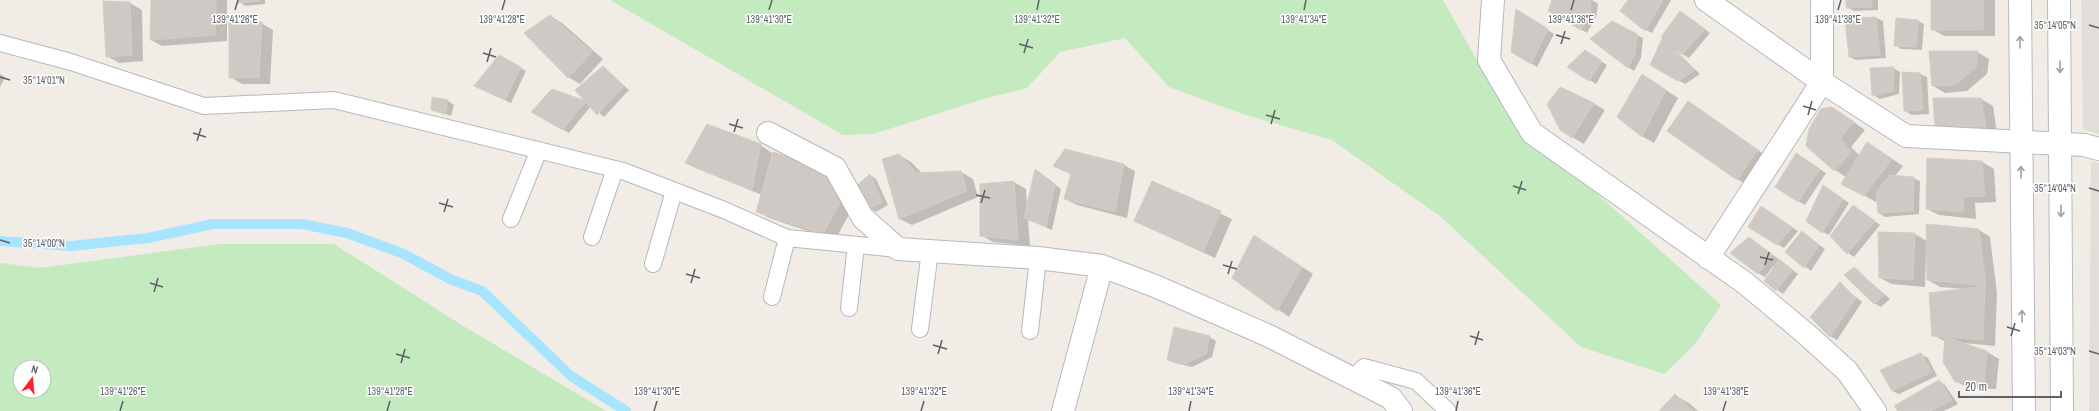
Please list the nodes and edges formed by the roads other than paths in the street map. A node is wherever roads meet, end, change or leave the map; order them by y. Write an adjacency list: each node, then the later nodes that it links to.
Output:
1 (1493, 0): 22 (street)
2 (1706, 0): 7 (street)
3 (1822, 0): 7 (street)
4 (2020, 0): 9 (street, one-way to 4)
5 (2059, 0): 10 (street, one-way to 10)
6 (0, 43): 12 (lane)
7 (1822, 82): 9 (street); 22 (street)
8 (768, 133): 19 (street)
9 (2020, 141): 10 (street); 34 (street, one-way to 9)
10 (2060, 144): 11 (street); 35 (street, one-way to 35)
11 (2099, 149)
12 (539, 150): 13 (lane); 15 (lane)
13 (615, 169): 14 (lane); 16 (lane)
14 (674, 191): 17 (lane); 23 (lane)
15 (511, 219)
16 (592, 237)
17 (787, 238): 18 (lane); 25 (lane)
18 (856, 245): 19 (lane); 26 (lane)
19 (898, 249): 20 (street)
20 (930, 251): 21 (street); 27 (lane)
21 (1038, 258): 24 (street); 28 (lane)
22 (1708, 258): 33 (street)
23 (653, 264)
24 (1102, 266): 29 (street); 30 (street)
25 (772, 296)
26 (849, 308)
27 (920, 329)
28 (1030, 331)
29 (1352, 380): 31 (street); 32 (lane)
30 (1063, 411)
31 (1402, 411)
32 (1448, 411)
33 (1875, 411)
34 (2024, 411)
35 (2062, 411)

